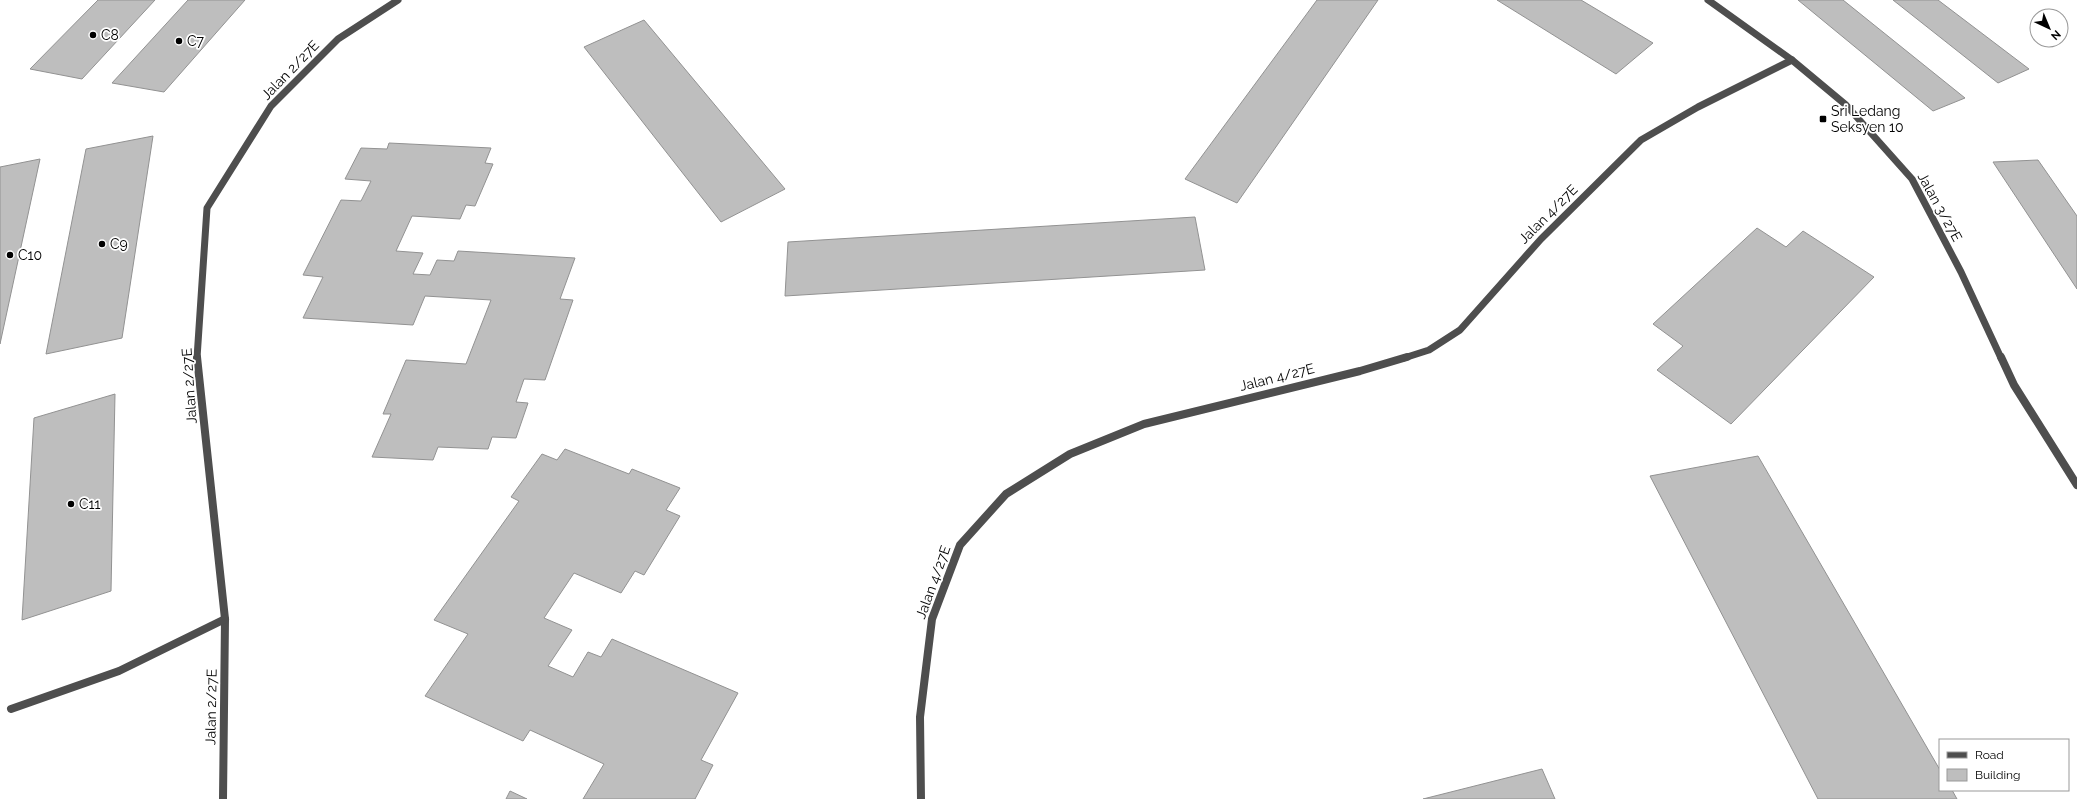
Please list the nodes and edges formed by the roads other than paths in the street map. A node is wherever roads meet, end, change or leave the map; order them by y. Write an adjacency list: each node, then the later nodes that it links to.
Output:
1 (398, 0): 5 (street, Jalan 2/27E)
2 (1708, 0): 3 (street, Jalan 3/27E)
3 (1792, 60): 4 (street, Jalan 3/27E); 8 (street, Jalan 4/27E)
4 (2077, 485)
5 (225, 619): 6 (street); 7 (street, Jalan 2/27E)
6 (11, 709)
7 (223, 799)
8 (921, 799)

